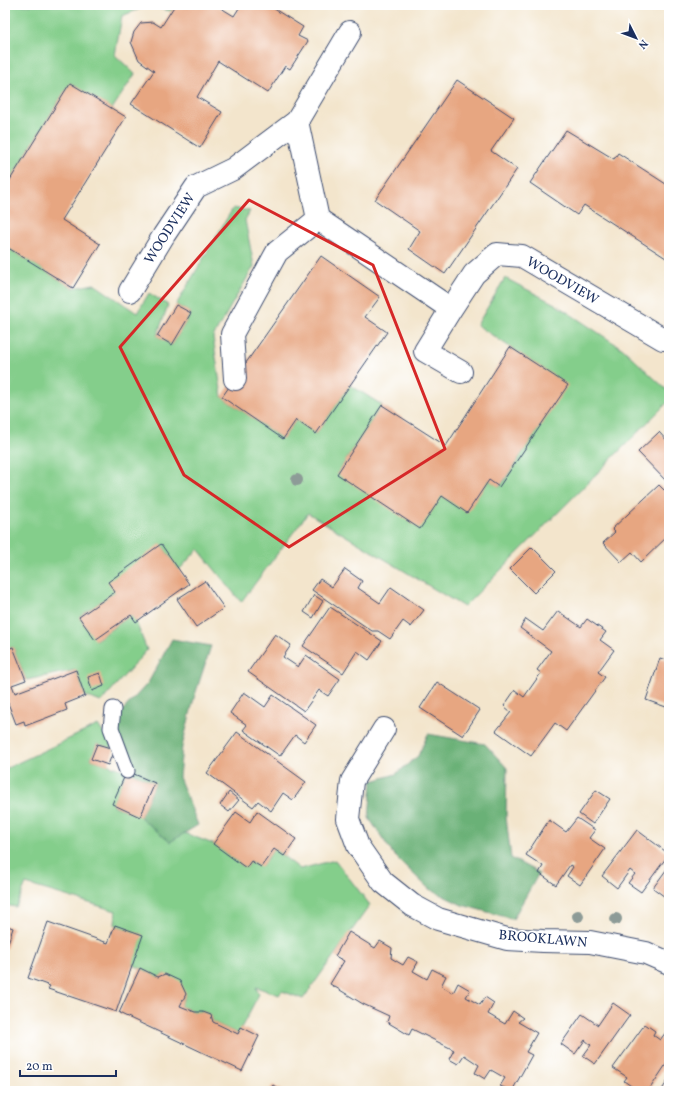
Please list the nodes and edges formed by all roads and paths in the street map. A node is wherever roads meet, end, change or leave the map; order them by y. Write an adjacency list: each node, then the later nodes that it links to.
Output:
1 (350, 32): 2 (street, WOODVIEW)
2 (297, 121): 3 (street); 4 (street, WOODVIEW)
3 (318, 219): 5 (street); 8 (street)
4 (130, 291)
5 (451, 309): 6 (street, WOODVIEW); 7 (street, WOODVIEW)
6 (669, 339)
7 (461, 372)
8 (235, 379)
9 (112, 709): 11 (lane)
10 (384, 729): 12 (street, BROOKLAWN)
11 (127, 771)
12 (669, 963)

